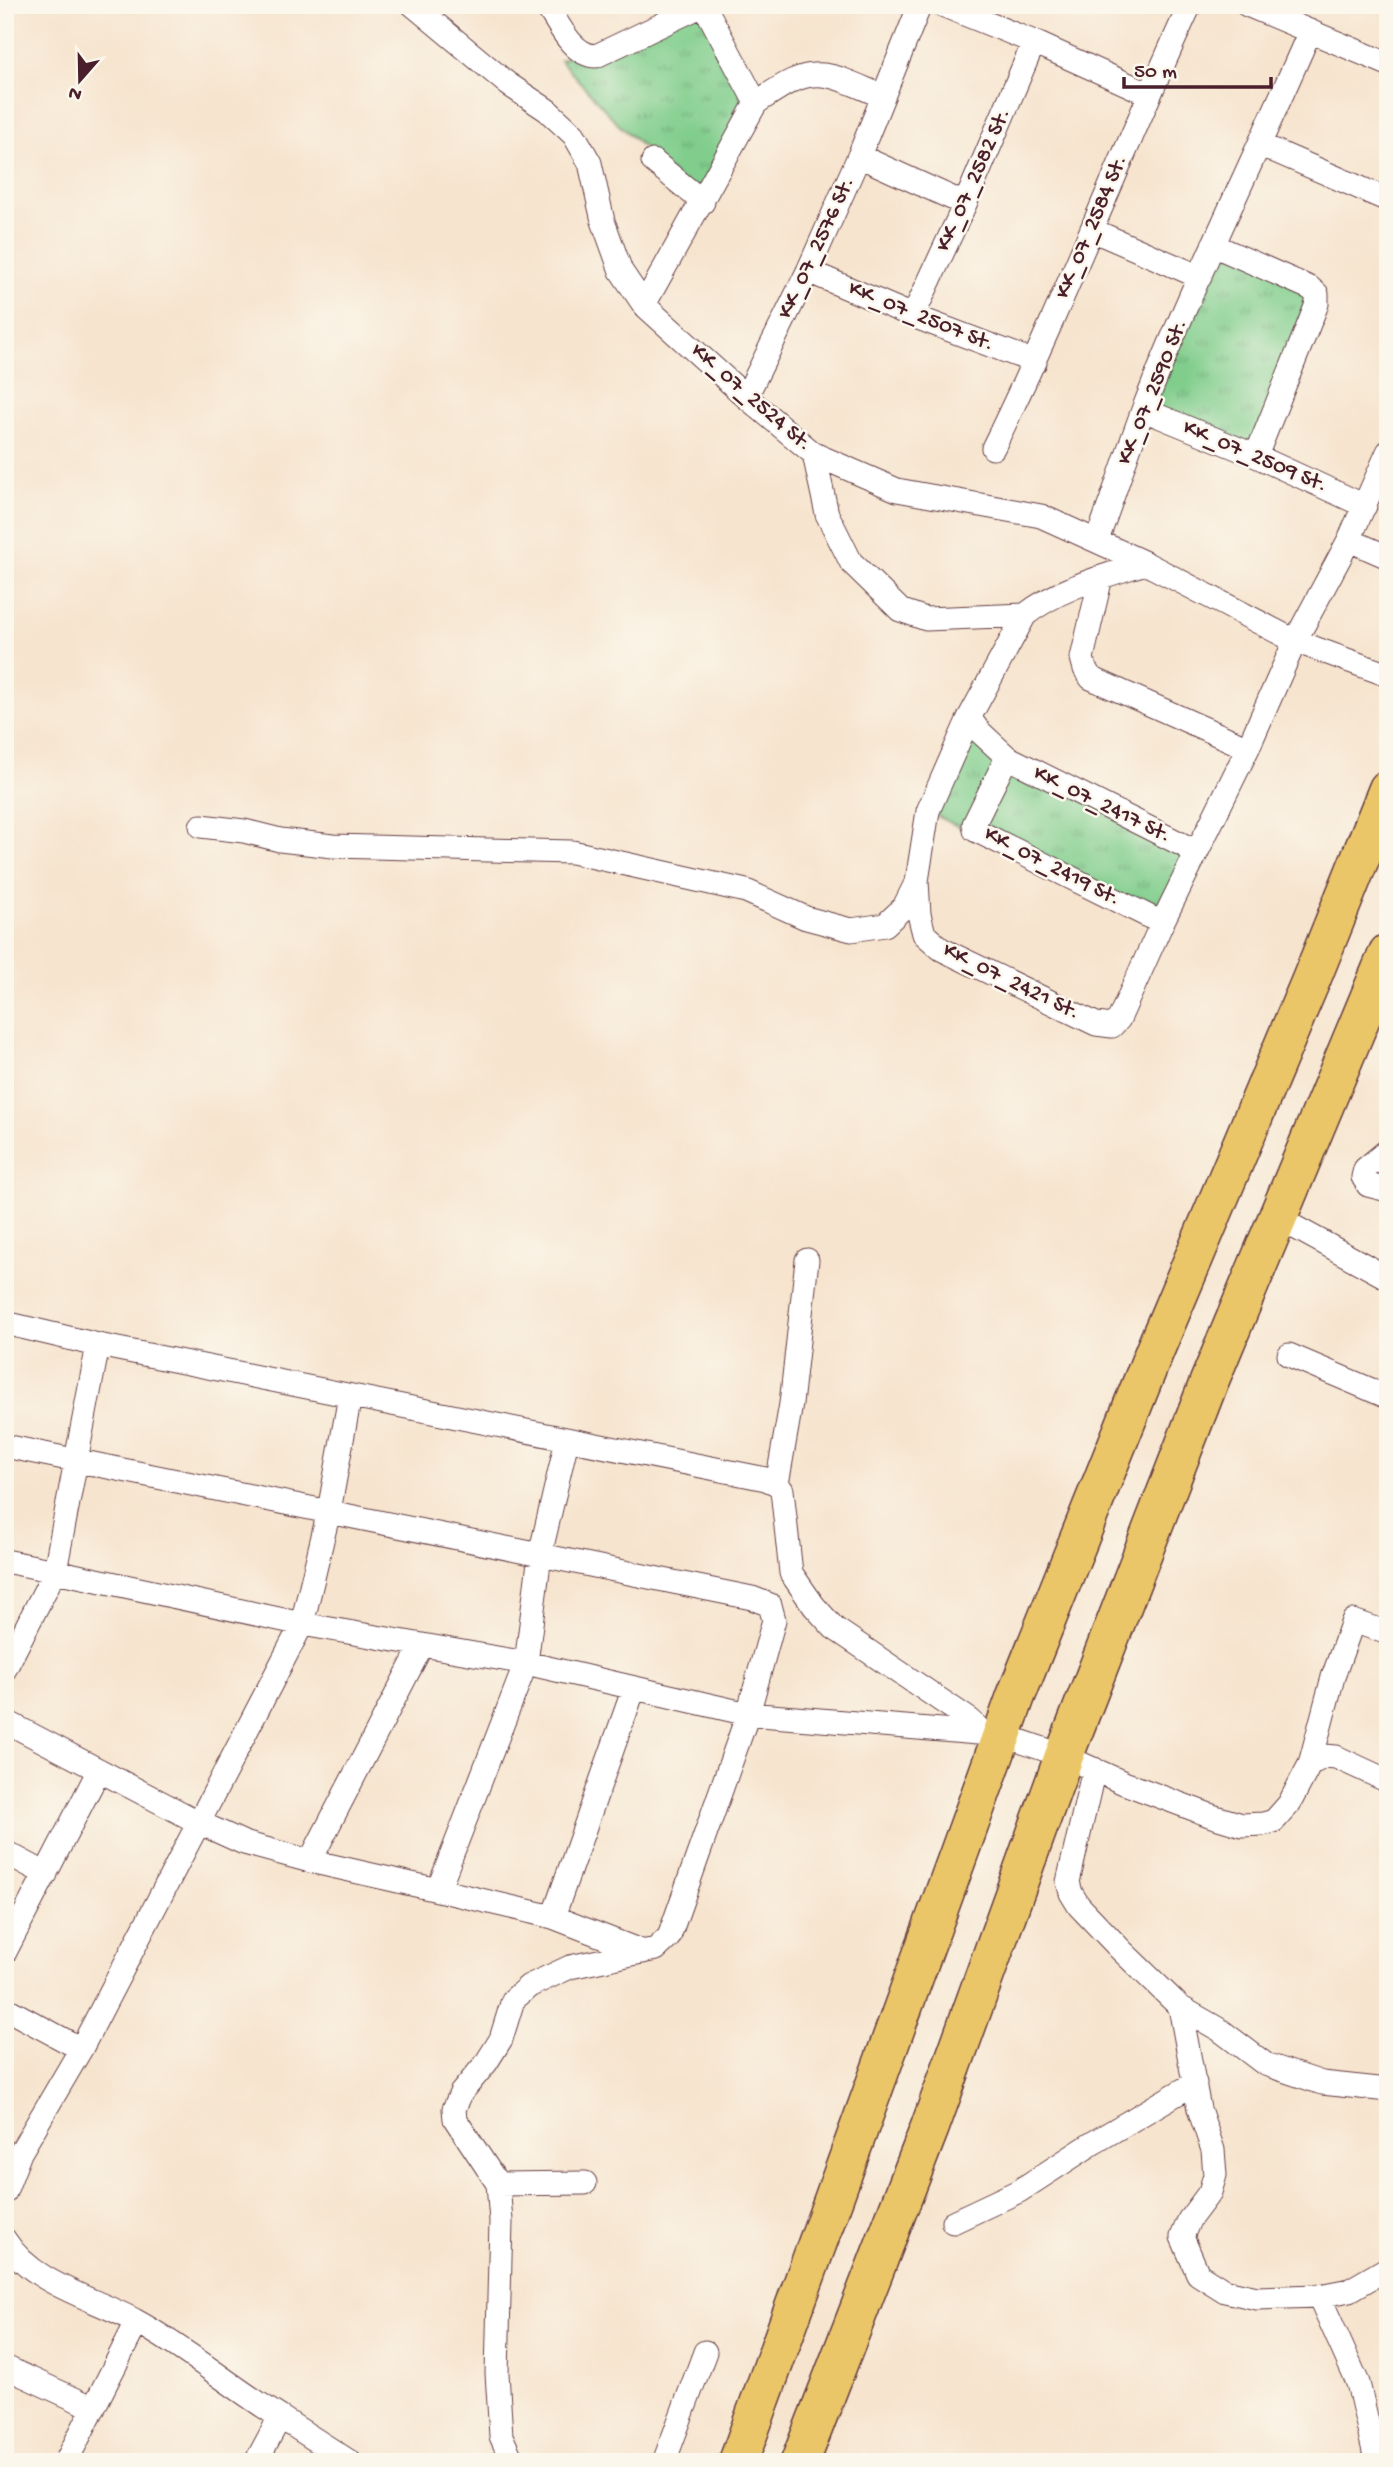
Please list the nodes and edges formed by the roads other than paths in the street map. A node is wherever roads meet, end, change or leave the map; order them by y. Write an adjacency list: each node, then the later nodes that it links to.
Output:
1 (546, 5): 2 (street)
2 (704, 5): 13 (street)
3 (920, 5): 12 (street, KK_07_2576 St.)
4 (942, 5): 9 (street)
5 (1189, 5): 11 (street, KK_07_2584 St.)
6 (1247, 5): 8 (street)
7 (415, 6): 24 (street, KK_07_2524 St.)
8 (1310, 31): 10 (street); 14 (street, KK_07_2590 St.)
9 (1034, 42): 11 (street); 19 (street, KK_07_2582 St.)
10 (1388, 64)
11 (1149, 94): 20 (street, KK_07_2584 St.)
12 (882, 96): 13 (street); 15 (street, KK_07_2576 St.)
13 (756, 103): 18 (street)
14 (1261, 145): 17 (street); 21 (street, KK_07_2590 St.)
15 (859, 156): 19 (street); 22 (street, KK_07_2576 St.)
16 (653, 162): 18 (street)
17 (1388, 200)
18 (703, 202): 24 (street)
19 (965, 204): 25 (street, KK_07_2582 St.)
20 (1092, 230): 23 (street); 26 (street, KK_07_2584 St.)
21 (1213, 245): 23 (street, KK_07_2590 St.); 31 (street)
22 (808, 271): 25 (street, KK_07_2507 St.); 27 (street, KK_07_2576 St.)
23 (1200, 277): 28 (street, KK_07_2590 St.)
24 (644, 305): 27 (street, KK_07_2524 St.)
25 (913, 316): 26 (street, KK_07_2507 St.)
26 (1035, 362): 29 (street, KK_07_2584 St.)
27 (746, 397): 30 (street, KK_07_2524 St.)
28 (1143, 410): 31 (street, KK_07_2509 St.); 34 (street, KK_07_2590 St.)
29 (993, 448)
30 (814, 454): 34 (street, KK_07_2524 St.); 39 (street)
31 (1256, 456): 33 (street, KK_07_2509 St.)
32 (1385, 467): 33 (street)
33 (1365, 506): 35 (street)
34 (1097, 540): 37 (street, KK_07_2524 St.)
35 (1349, 540): 36 (street); 40 (street)
36 (1388, 557)
37 (1146, 563): 38 (street); 40 (street, KK_07_2524 St.)
38 (1101, 578): 39 (street); 43 (street)
39 (1025, 615): 42 (street)
40 (1295, 641): 41 (street, KK_07_2524 St.); 43 (street)
41 (1388, 675)
42 (969, 718): 44 (street, KK_07_2417 St.); 48 (street)
43 (1248, 748): 47 (street)
44 (1007, 757): 47 (street, KK_07_2417 St.); 49 (street, KK_07_2419 St.)
45 (1388, 789): 77 (highway)
46 (201, 826): 48 (street)
47 (1197, 852): 49 (street)
48 (917, 881): 49 (street, KK_07_2421 St.)
49 (1162, 923)
50 (1388, 953): 53 (highway)
51 (1388, 1150): 52 (street)
52 (1388, 1190)
53 (1278, 1219): 55 (street); 78 (highway)
54 (807, 1260): 64 (street)
55 (1388, 1278)
56 (5, 1323): 57 (street)
57 (98, 1345): 60 (street); 63 (street)
58 (1289, 1355): 59 (street)
59 (1387, 1395)
60 (350, 1396): 61 (street); 65 (street)
61 (567, 1440): 64 (street); 66 (street)
62 (5, 1446): 63 (street)
63 (76, 1462): 65 (street); 68 (street)
64 (777, 1484): 77 (street)
65 (329, 1511): 66 (street); 69 (street)
66 (540, 1555): 72 (street); 75 (street)
67 (5, 1561): 68 (street)
68 (55, 1571): 69 (street); 73 (street)
69 (302, 1624): 71 (street); 82 (street)
70 (1388, 1633): 79 (street)
71 (422, 1645): 72 (street); 84 (street)
72 (526, 1663): 74 (street); 86 (street)
73 (5, 1669)
74 (634, 1688): 75 (street); 87 (street)
75 (748, 1714): 77 (street); 89 (street)
76 (5, 1720): 80 (street)
77 (992, 1733): 78 (street); 113 (highway)
78 (1079, 1763): 79 (street); 90 (street); 114 (highway)
79 (1310, 1764): 81 (street)
80 (99, 1770): 82 (street); 85 (street)
81 (1388, 1780)
82 (200, 1823): 84 (street); 92 (street)
83 (5, 1852): 85 (street)
84 (310, 1861): 86 (street)
85 (46, 1874): 88 (street)
86 (438, 1889): 87 (street)
87 (553, 1917): 89 (street)
88 (5, 1952)
89 (643, 1952): 97 (street)
90 (1180, 2007): 93 (street); 94 (street)
91 (5, 2008): 92 (street)
92 (81, 2049): 95 (street)
93 (1195, 2084): 99 (street); 102 (street)
94 (1388, 2090)
95 (13, 2150): 98 (street)
96 (585, 2183): 97 (street)
97 (498, 2184): 111 (street)
98 (5, 2192)
99 (953, 2221)
100 (5, 2240): 103 (street)
101 (1388, 2268): 102 (street)
102 (1319, 2296): 115 (street)
103 (137, 2322): 106 (street); 107 (street)
104 (705, 2351): 112 (street)
105 (5, 2367): 106 (street)
106 (94, 2408): 108 (street)
107 (280, 2417): 109 (street); 110 (street)
108 (66, 2462)
109 (256, 2462)
110 (350, 2462)
111 (516, 2462)
112 (664, 2462)
113 (738, 2462)
114 (800, 2462)
115 (1380, 2462)

